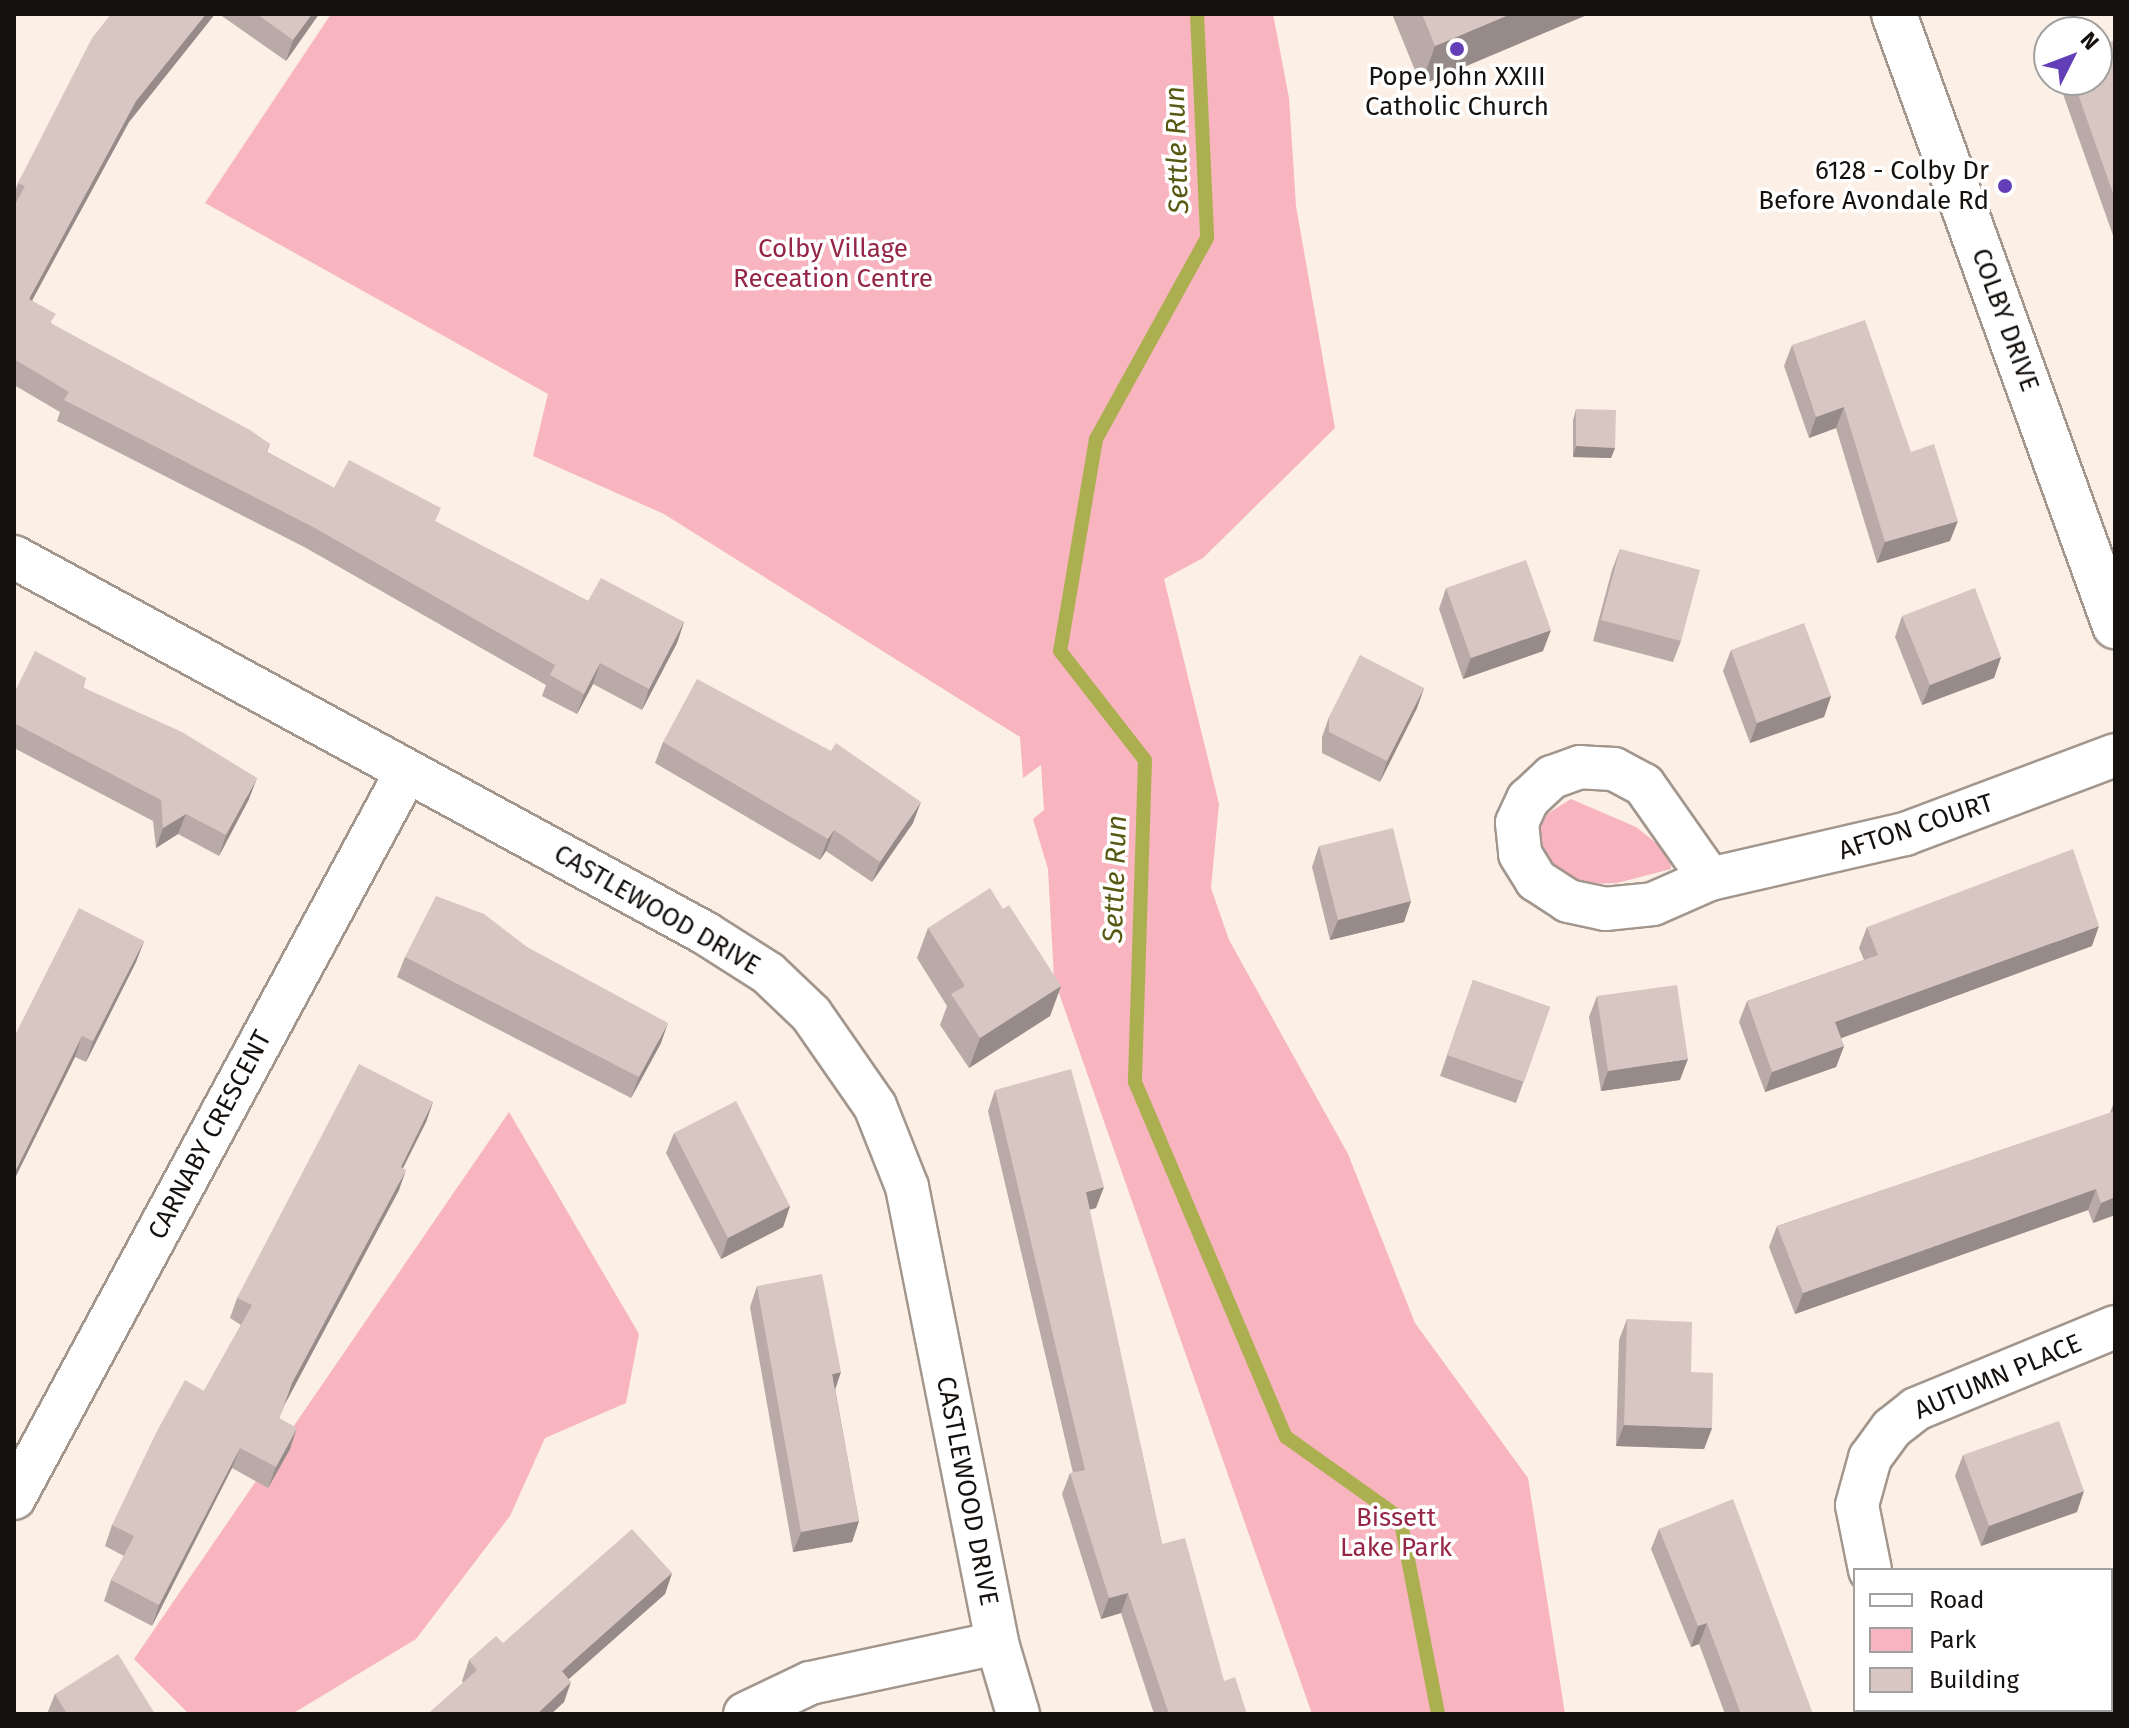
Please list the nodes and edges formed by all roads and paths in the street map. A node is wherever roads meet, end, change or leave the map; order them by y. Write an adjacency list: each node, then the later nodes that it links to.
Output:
1 (1895, 14): 3 (street, COLBY DRIVE)
2 (14, 557): 5 (street, CASTLEWOOD DRIVE)
3 (2115, 626)
4 (2115, 755): 6 (street, AFTON COURT)
5 (407, 771): 8 (street, CARNABY CRESCENT); 10 (street, CASTLEWOOD DRIVE)
6 (1710, 879)
7 (2115, 1327): 9 (street, AUTUMN PLACE)
8 (14, 1498)
9 (1870, 1568)
10 (997, 1643): 11 (street); 12 (street, CASTLEWOOD DRIVE)
11 (745, 1714)
12 (1018, 1714)

